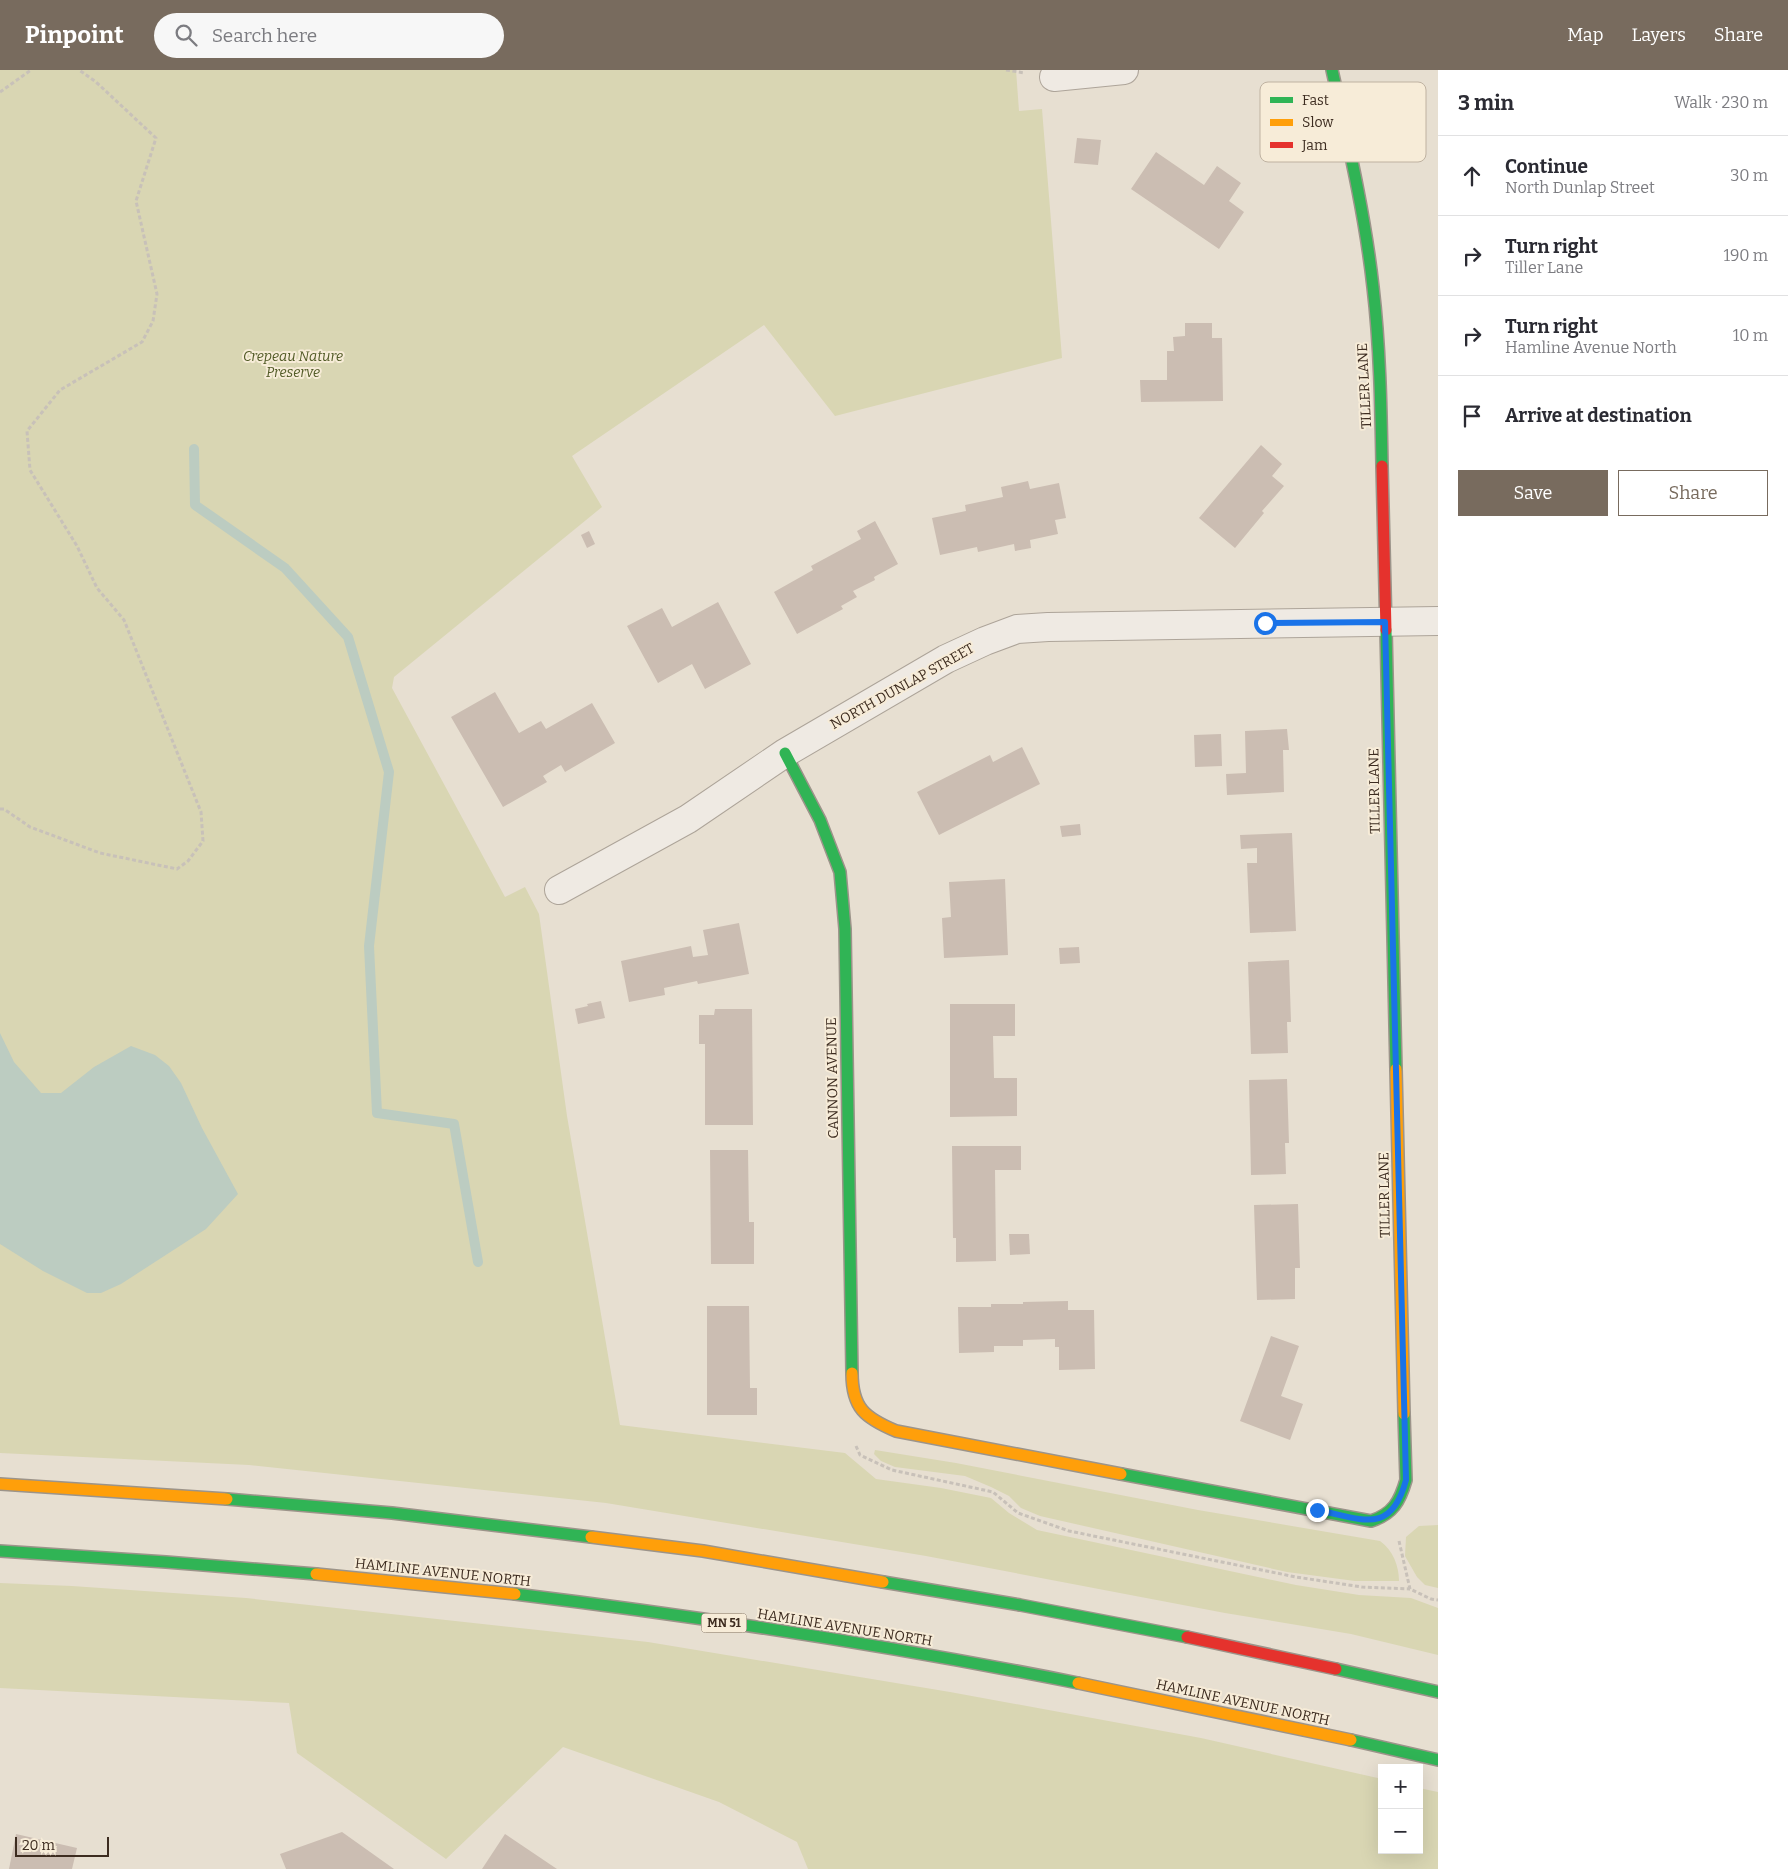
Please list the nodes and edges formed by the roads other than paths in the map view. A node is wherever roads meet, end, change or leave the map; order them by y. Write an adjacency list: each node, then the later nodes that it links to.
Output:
1 (1124, 70): 2 (street)
2 (1054, 78)
3 (1352, 162): 5 (main road, TILLER LANE)
4 (1438, 621): 5 (street, NORTH DUNLAP STREET)
5 (1385, 622): 6 (street, NORTH DUNLAP STREET); 8 (main road, TILLER LANE)
6 (785, 753): 7 (street, NORTH DUNLAP STREET); 8 (main road, CANNON AVENUE)
7 (559, 890)
8 (865, 1412)
9 (0, 1484): 11 (main road)
10 (0, 1551): 12 (main road, HAMLINE AVENUE NORTH / MN 51)
11 (1438, 1692)
12 (1438, 1760)

